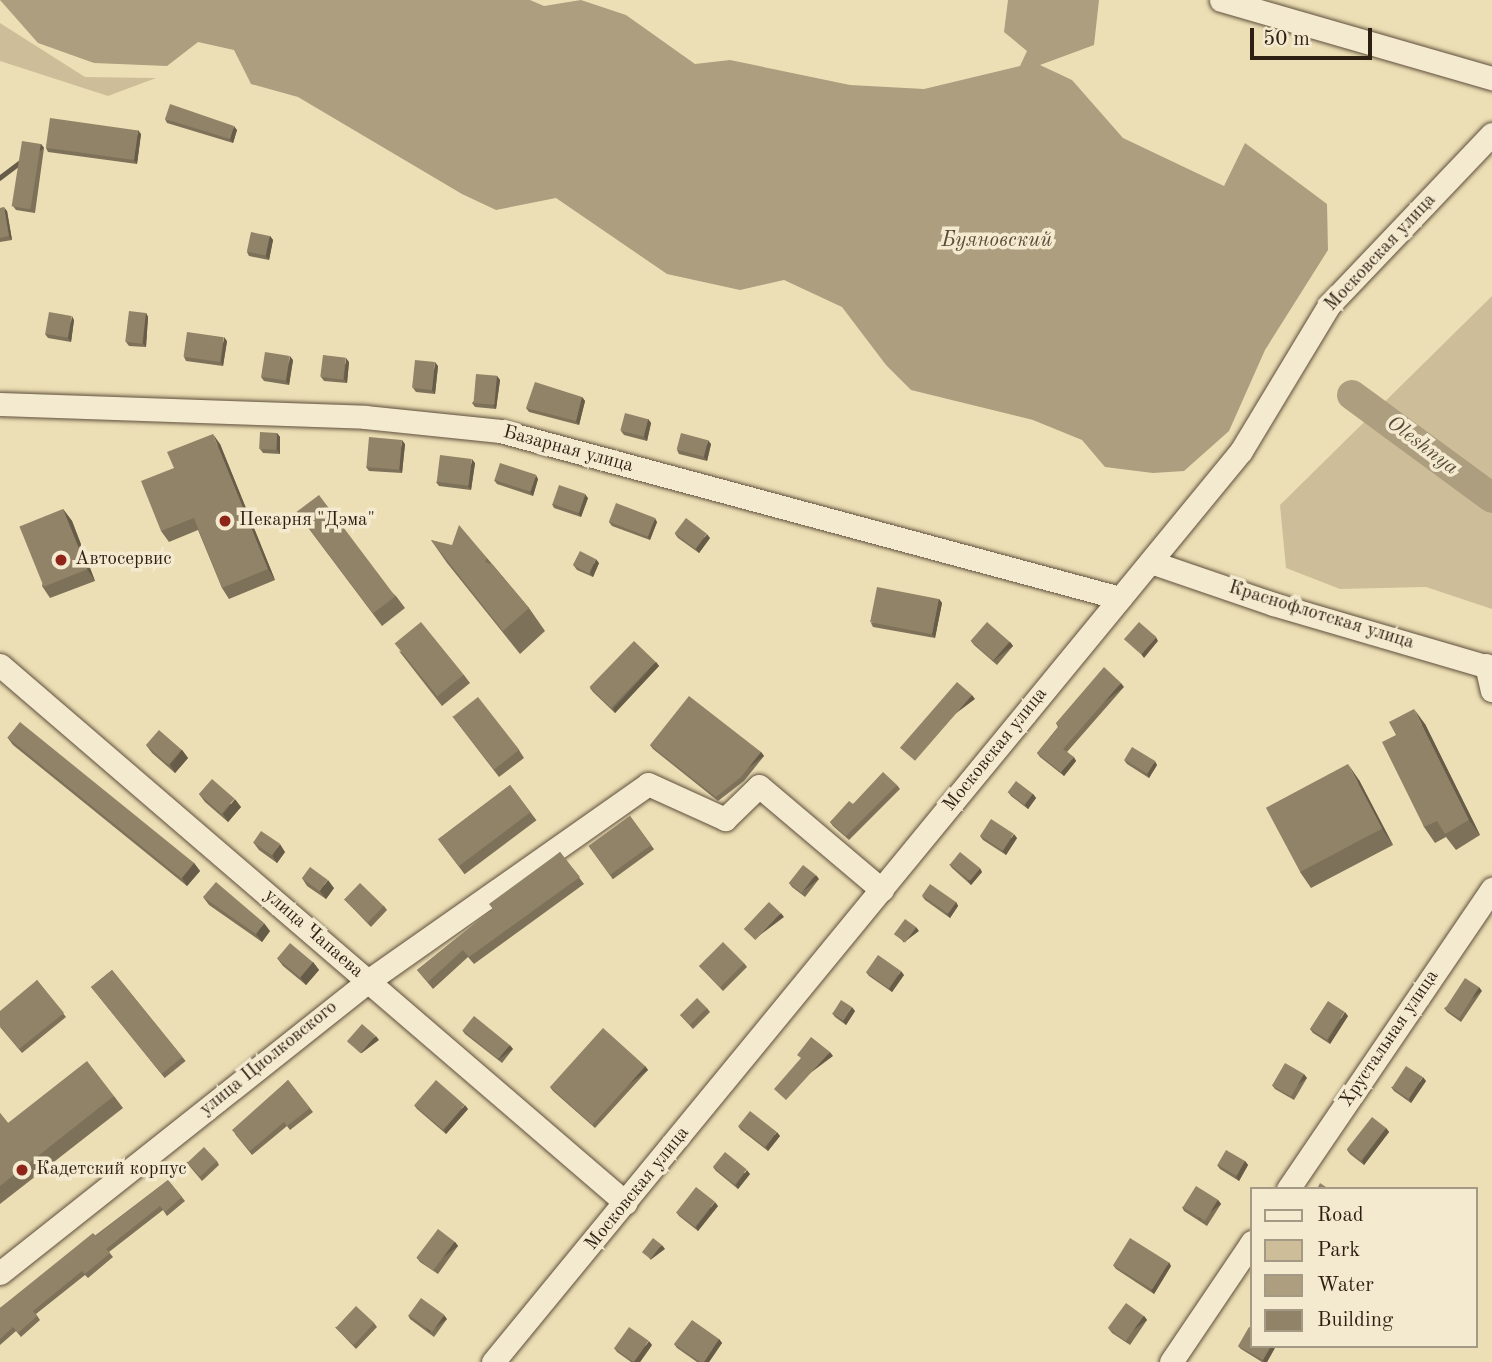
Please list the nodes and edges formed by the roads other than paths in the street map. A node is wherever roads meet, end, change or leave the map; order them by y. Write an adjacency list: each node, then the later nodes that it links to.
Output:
1 (1221, 0): 2 (street)
2 (1492, 78)
3 (1492, 134): 5 (street, Московская улица)
4 (0, 404): 6 (street, Базарная улица)
5 (1151, 562): 6 (street, Московская улица); 8 (street, Краснофлотская улица)
6 (1120, 598): 11 (street, Московская улица)
7 (0, 665): 12 (street, улица Чапаева)
8 (1489, 666): 9 (street)
9 (1492, 690)
10 (1492, 889): 13 (street, Хрустальная улица)
11 (882, 890): 12 (street, улица Циолковского); 14 (street, Московская улица)
12 (368, 981): 14 (street, улица Чапаева); 16 (street, улица Циолковского)
13 (1289, 1187)
14 (626, 1203): 17 (street, Московская улица)
15 (1250, 1245): 18 (street)
16 (0, 1273)
17 (493, 1362)
18 (1171, 1362)

